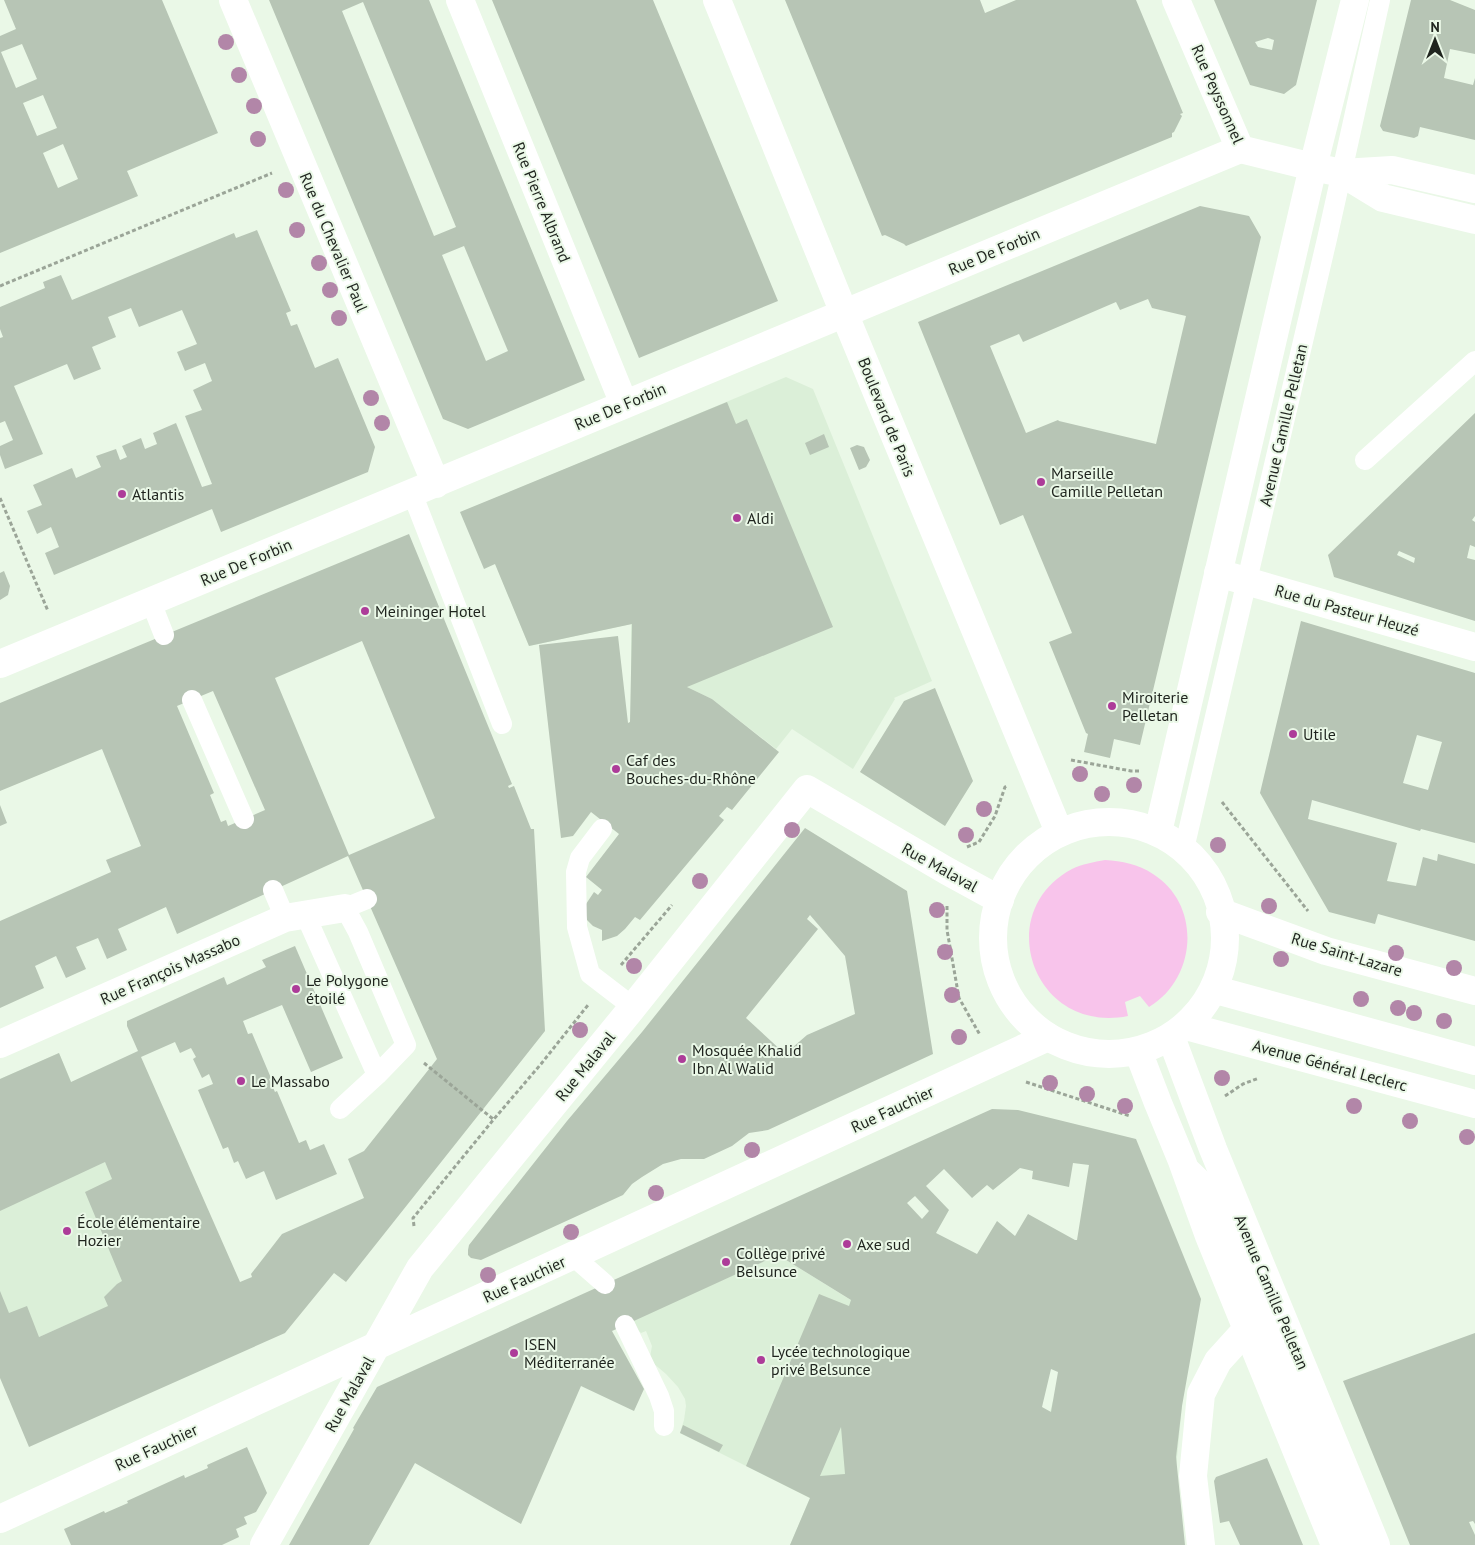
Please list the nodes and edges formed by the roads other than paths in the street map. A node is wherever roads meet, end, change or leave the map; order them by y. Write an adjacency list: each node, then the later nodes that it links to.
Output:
1 (233, 0): 16 (street, Rue du Chevalier Paul)
2 (460, 0): 14 (street, Rue Pierre Albrand)
3 (717, 0): 12 (street, Boulevard de Paris)
4 (1176, 0): 7 (street, Rue Peyssonnel)
5 (1355, 0): 8 (street, Avenue Camille Pelletan)
6 (1380, 0): 9 (lane, Avenue Camille Pelletan)
7 (1240, 149): 8 (street, Rue Peyssonnel); 12 (street, Rue De Forbin)
8 (1313, 167): 9 (street, Rue Peyssonnel); 17 (street, Avenue Camille Pelletan)
9 (1342, 173): 10 (street); 11 (street); 18 (lane, Avenue Camille Pelletan)
10 (1475, 189)
11 (1475, 220)
12 (844, 313): 14 (street, Rue De Forbin); 27 (street, Boulevard de Paris)
13 (1475, 361): 15 (lane)
14 (624, 404): 16 (street, Rue De Forbin)
15 (1365, 460)
16 (424, 488): 19 (street, Rue De Forbin); 24 (lane)
17 (1218, 572): 18 (street, Rue du Pasteur Heuzé); 28 (street, Avenue Camille Pelletan)
18 (1247, 580): 21 (street, Rue du Pasteur Heuzé); 29 (lane, Avenue Camille Pelletan)
19 (151, 602): 20 (lane); 22 (street, Rue De Forbin)
20 (164, 635)
21 (1475, 647)
22 (0, 664)
23 (192, 700): 25 (lane)
24 (502, 724)
25 (244, 819)
26 (602, 829): 37 (lane)
27 (1060, 832): 28 (street); 31 (street)
28 (1158, 832): 29 (street)
29 (1184, 849): 33 (street)
30 (274, 890): 34 (lane)
31 (1000, 900): 37 (street, Rue Malaval); 39 (street)
32 (356, 904): 34 (street, Rue François Massabo); 43 (lane)
33 (1220, 912): 35 (street); 36 (street, Rue Saint-Lazare)
34 (295, 916): 40 (street, Rue François Massabo); 43 (lane)
35 (1216, 990): 38 (street); 42 (street)
36 (1475, 991)
37 (633, 1007): 51 (street, Rue Malaval)
38 (1178, 1032): 41 (street); 44 (street, Avenue Général Leclerc); 58 (street, Avenue Camille Pelletan)
39 (1048, 1037): 41 (street); 47 (street, Rue Fauchier)
40 (0, 1044)
41 (1138, 1051): 46 (street, Avenue Camille Pelletan)
42 (1475, 1061)
43 (377, 1076): 45 (lane)
44 (1475, 1104)
45 (340, 1109)
46 (1182, 1161): 50 (street, Avenue Camille Pelletan); 57 (lane, Avenue Camille Pelletan)
47 (573, 1256): 48 (lane); 51 (street, Rue Fauchier)
48 (605, 1284)
49 (625, 1324): 52 (lane)
50 (1246, 1329): 55 (street); 56 (street, Avenue Camille Pelletan)
51 (376, 1346): 53 (street, Rue Fauchier); 54 (street, Rue Malaval)
52 (664, 1426)
53 (1, 1517)
54 (264, 1545)
55 (1201, 1545)
56 (1335, 1545)
57 (1354, 1545)
58 (1376, 1545)

